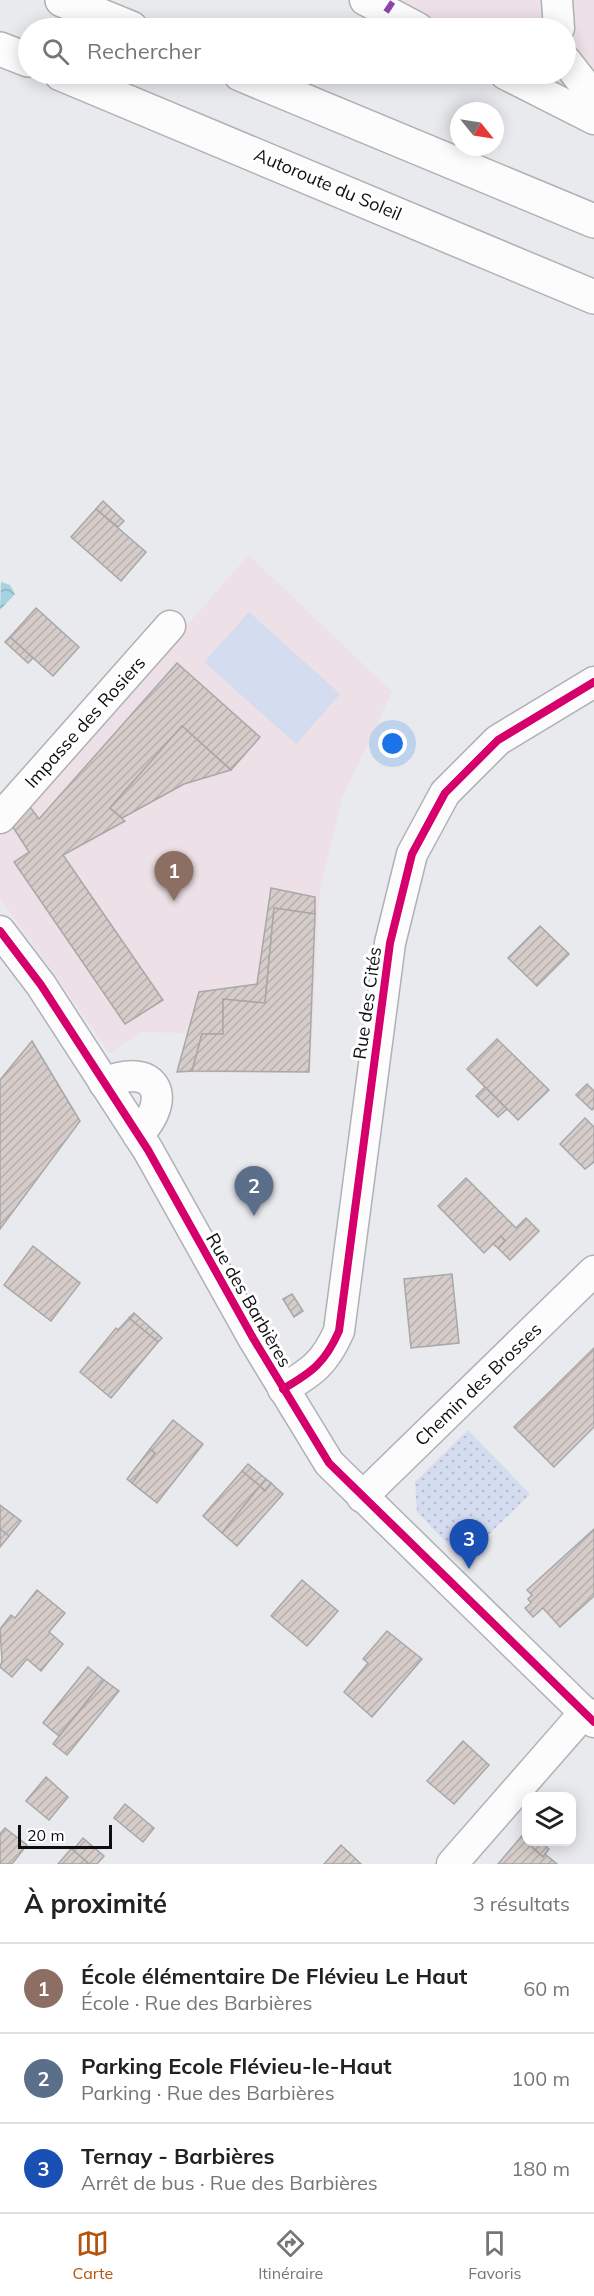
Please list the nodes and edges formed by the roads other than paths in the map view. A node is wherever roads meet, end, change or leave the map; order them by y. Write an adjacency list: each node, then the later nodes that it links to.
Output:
1 (62, 0): 4 (highway)
2 (365, 0): 5 (street)
3 (557, 0): 6 (street)
4 (106, 18)
5 (399, 18)
6 (558, 18)
7 (0, 49): 8 (highway)
8 (18, 56)
9 (576, 74): 13 (street)
10 (86, 84): 16 (highway, Autoroute du Soleil)
11 (264, 84): 15 (highway)
12 (525, 84): 14 (street)
13 (594, 97)
14 (594, 119)
15 (594, 221)
16 (594, 297)
17 (170, 626): 19 (street, Impasse des Rosiers)
18 (594, 682): 24 (street, Rue des Cités)
19 (0, 818)
20 (0, 931): 21 (street, Rue des Barbières)
21 (104, 1083): 22 (street, Rue des Barbières); 22 (street)
22 (138, 1135): 24 (street, Rue des Barbières)
23 (594, 1271): 25 (street, Chemin des Brosses)
24 (283, 1389): 25 (street, Rue des Barbières)
25 (362, 1497): 26 (street, Rue des Barbières)
26 (590, 1717): 27 (street)
27 (452, 1864)

